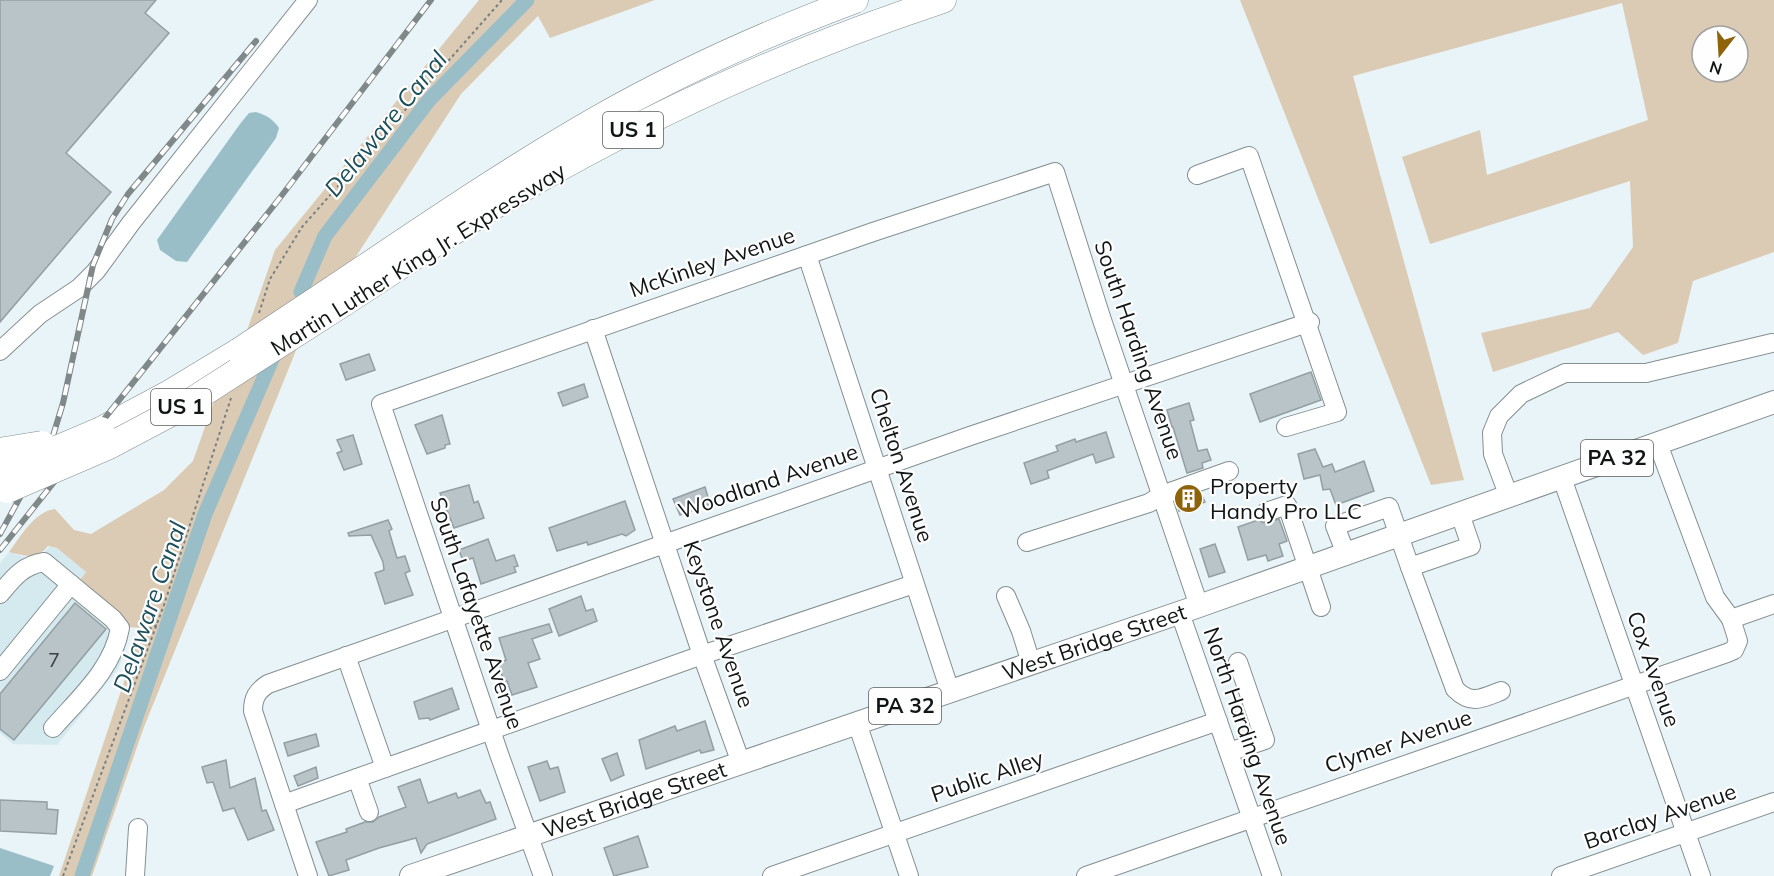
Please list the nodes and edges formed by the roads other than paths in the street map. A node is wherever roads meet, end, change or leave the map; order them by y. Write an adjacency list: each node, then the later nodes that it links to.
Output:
1 (308, 0): 11 (street)
2 (855, 0): 7 (highway, Martin Luther King Jr. Expressway / US 1)
3 (943, 0): 7 (highway, Martin Luther King Jr. Expressway / US 1)
4 (1197, 175): 8 (street)
5 (1056, 178): 6 (street, McKinley Avenue); 12 (street, South Harding Avenue)
6 (807, 255): 9 (street, McKinley Avenue); 19 (street, Chelton Avenue)
7 (339, 295): 16 (highway, Martin Luther King Jr. Expressway / US 1, bridge); 22 (highway, Martin Luther King Jr. Expressway / US 1, bridge)
8 (1308, 323): 12 (street, Woodland Avenue); 15 (street)
9 (593, 328): 14 (street, McKinley Avenue); 28 (street, Keystone Avenue)
10 (1772, 343): 24 (street)
11 (0, 351)
12 (1124, 385): 19 (street, Woodland Avenue); 23 (street, South Harding Avenue)
13 (1774, 402): 17 (main road, West Bridge Street / PA 32)
14 (381, 404): 40 (street, South Lafayette Avenue)
15 (1286, 427)
16 (101, 430): 18 (highway, bridge); 22 (highway, Martin Luther King Jr. Expressway / US 1, bridge)
17 (1658, 444): 21 (main road, West Bridge Street / PA 32); 41 (street)
18 (0, 451)
19 (878, 468): 28 (street, Woodland Avenue); 34 (street, Chelton Avenue)
20 (1229, 471): 23 (street)
21 (1562, 478): 24 (main road, West Bridge Street / PA 32); 47 (street, Cox Avenue)
22 (2, 482)
23 (1162, 495): 29 (street); 39 (street, South Harding Avenue)
24 (1509, 497): 26 (main road, West Bridge Street / PA 32)
25 (1266, 512): 31 (street)
26 (1460, 514): 27 (main road, West Bridge Street / PA 32); 32 (street)
27 (1399, 536): 30 (main road, West Bridge Street / PA 32); 30 (street); 32 (street)
28 (666, 542): 40 (street, Woodland Avenue); 42 (street, Keystone Avenue)
29 (1027, 542)
30 (1346, 554): 31 (main road, West Bridge Street / PA 32)
31 (1308, 567): 38 (street); 39 (main road, West Bridge Street / PA 32)
32 (1410, 567): 49 (street)
33 (71, 584): 35 (street); 46 (street); 52 (street)
34 (914, 584): 42 (street); 48 (street, Chelton Avenue)
35 (0, 594)
36 (1006, 596): 45 (street)
37 (1774, 604): 41 (street)
38 (1321, 607)
39 (1189, 609): 45 (main road, West Bridge Street / PA 32); 50 (street, North Harding Avenue)
40 (454, 617): 43 (street, Woodland Avenue); 53 (street, South Lafayette Avenue)
41 (1731, 620): 47 (street, Clymer Avenue)
42 (702, 655): 53 (street); 55 (street, Keystone Avenue)
43 (346, 656): 56 (street); 59 (street, Woodland Avenue)
44 (1238, 662): 54 (street)
45 (1031, 663): 48 (main road, West Bridge Street / PA 32)
46 (0, 670)
47 (1634, 685): 61 (street, Clymer Avenue); 64 (street, Cox Avenue)
48 (950, 691): 51 (main road, West Bridge Street / PA 32)
49 (1501, 691)
50 (1218, 721): 54 (street, North Harding Avenue); 63 (street, Public Alley)
51 (856, 723): 55 (main road, West Bridge Street / PA 32); 63 (street)
52 (53, 728)
53 (491, 729): 56 (street); 65 (street, South Lafayette Avenue)
54 (1229, 752): 61 (street, North Harding Avenue)
55 (741, 764): 65 (main road, West Bridge Street / PA 32)
56 (385, 768): 57 (street)
57 (357, 778): 59 (street); 60 (street)
58 (1774, 802): 64 (street, Barclay Avenue)
59 (284, 804): 68 (street)
60 (369, 812)
61 (1252, 818): 72 (street, Clymer Avenue); 73 (street, North Harding Avenue)
62 (138, 828): 67 (street)
63 (895, 833): 70 (street, Public Alley); 71 (street)
64 (1685, 833): 74 (street, Barclay Avenue); 75 (street, Cox Avenue)
65 (529, 837): 66 (main road, West Bridge Street / PA 32); 69 (street, South Lafayette Avenue)
66 (419, 875)
67 (135, 876)
68 (308, 876)
69 (543, 876)
70 (772, 876)
71 (909, 876)
72 (1086, 876)
73 (1272, 876)
74 (1561, 876)
75 (1701, 876)

